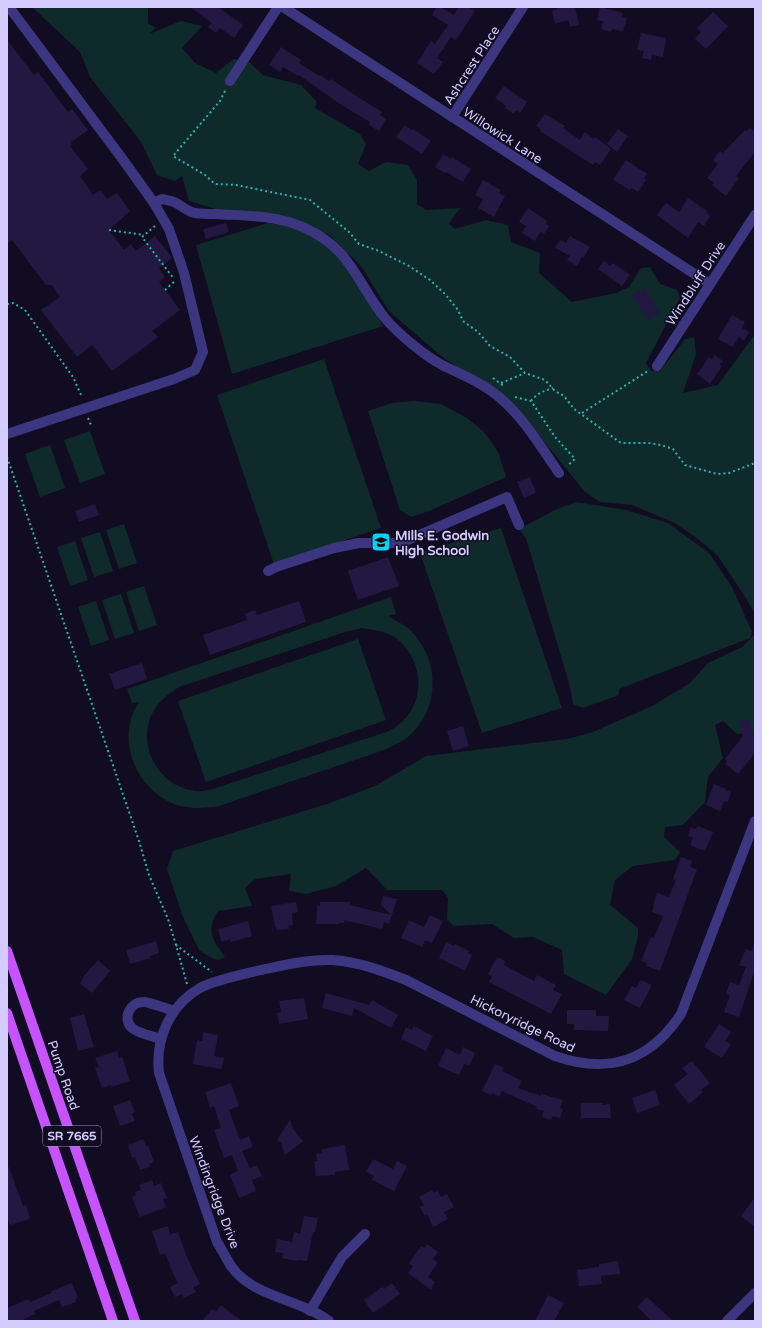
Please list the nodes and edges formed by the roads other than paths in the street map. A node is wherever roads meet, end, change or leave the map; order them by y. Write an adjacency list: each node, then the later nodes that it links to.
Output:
1 (9, 7): 7 (street)
2 (278, 7): 5 (street)
3 (283, 7): 6 (street, Willowick Lane)
4 (523, 7): 6 (street, Ashcrest Place)
5 (230, 81)
6 (452, 117): 9 (street, Willowick Lane)
7 (154, 203): 11 (street); 12 (street)
8 (755, 215): 9 (street, Windbluff Drive)
9 (710, 284): 10 (street, Windbluff Drive)
10 (657, 366)
11 (7, 434)
12 (559, 473)
13 (519, 525): 14 (street)
14 (268, 571)
15 (755, 821): 17 (street, Hickoryridge Road)
16 (7, 951): 25 (main road, Pump Road / SR 7665)
17 (174, 1011): 19 (street, Hickoryridge Road); 20 (street)
18 (7, 1013): 24 (main road, SR 7665)
19 (166, 1026): 20 (street, Windingridge Drive)
20 (161, 1039): 23 (street, Windingridge Drive)
21 (365, 1234): 23 (street)
22 (755, 1293): 27 (street)
23 (310, 1311): 26 (street, Windingridge Drive)
24 (113, 1321)
25 (134, 1321)
26 (329, 1321)
27 (727, 1321)

